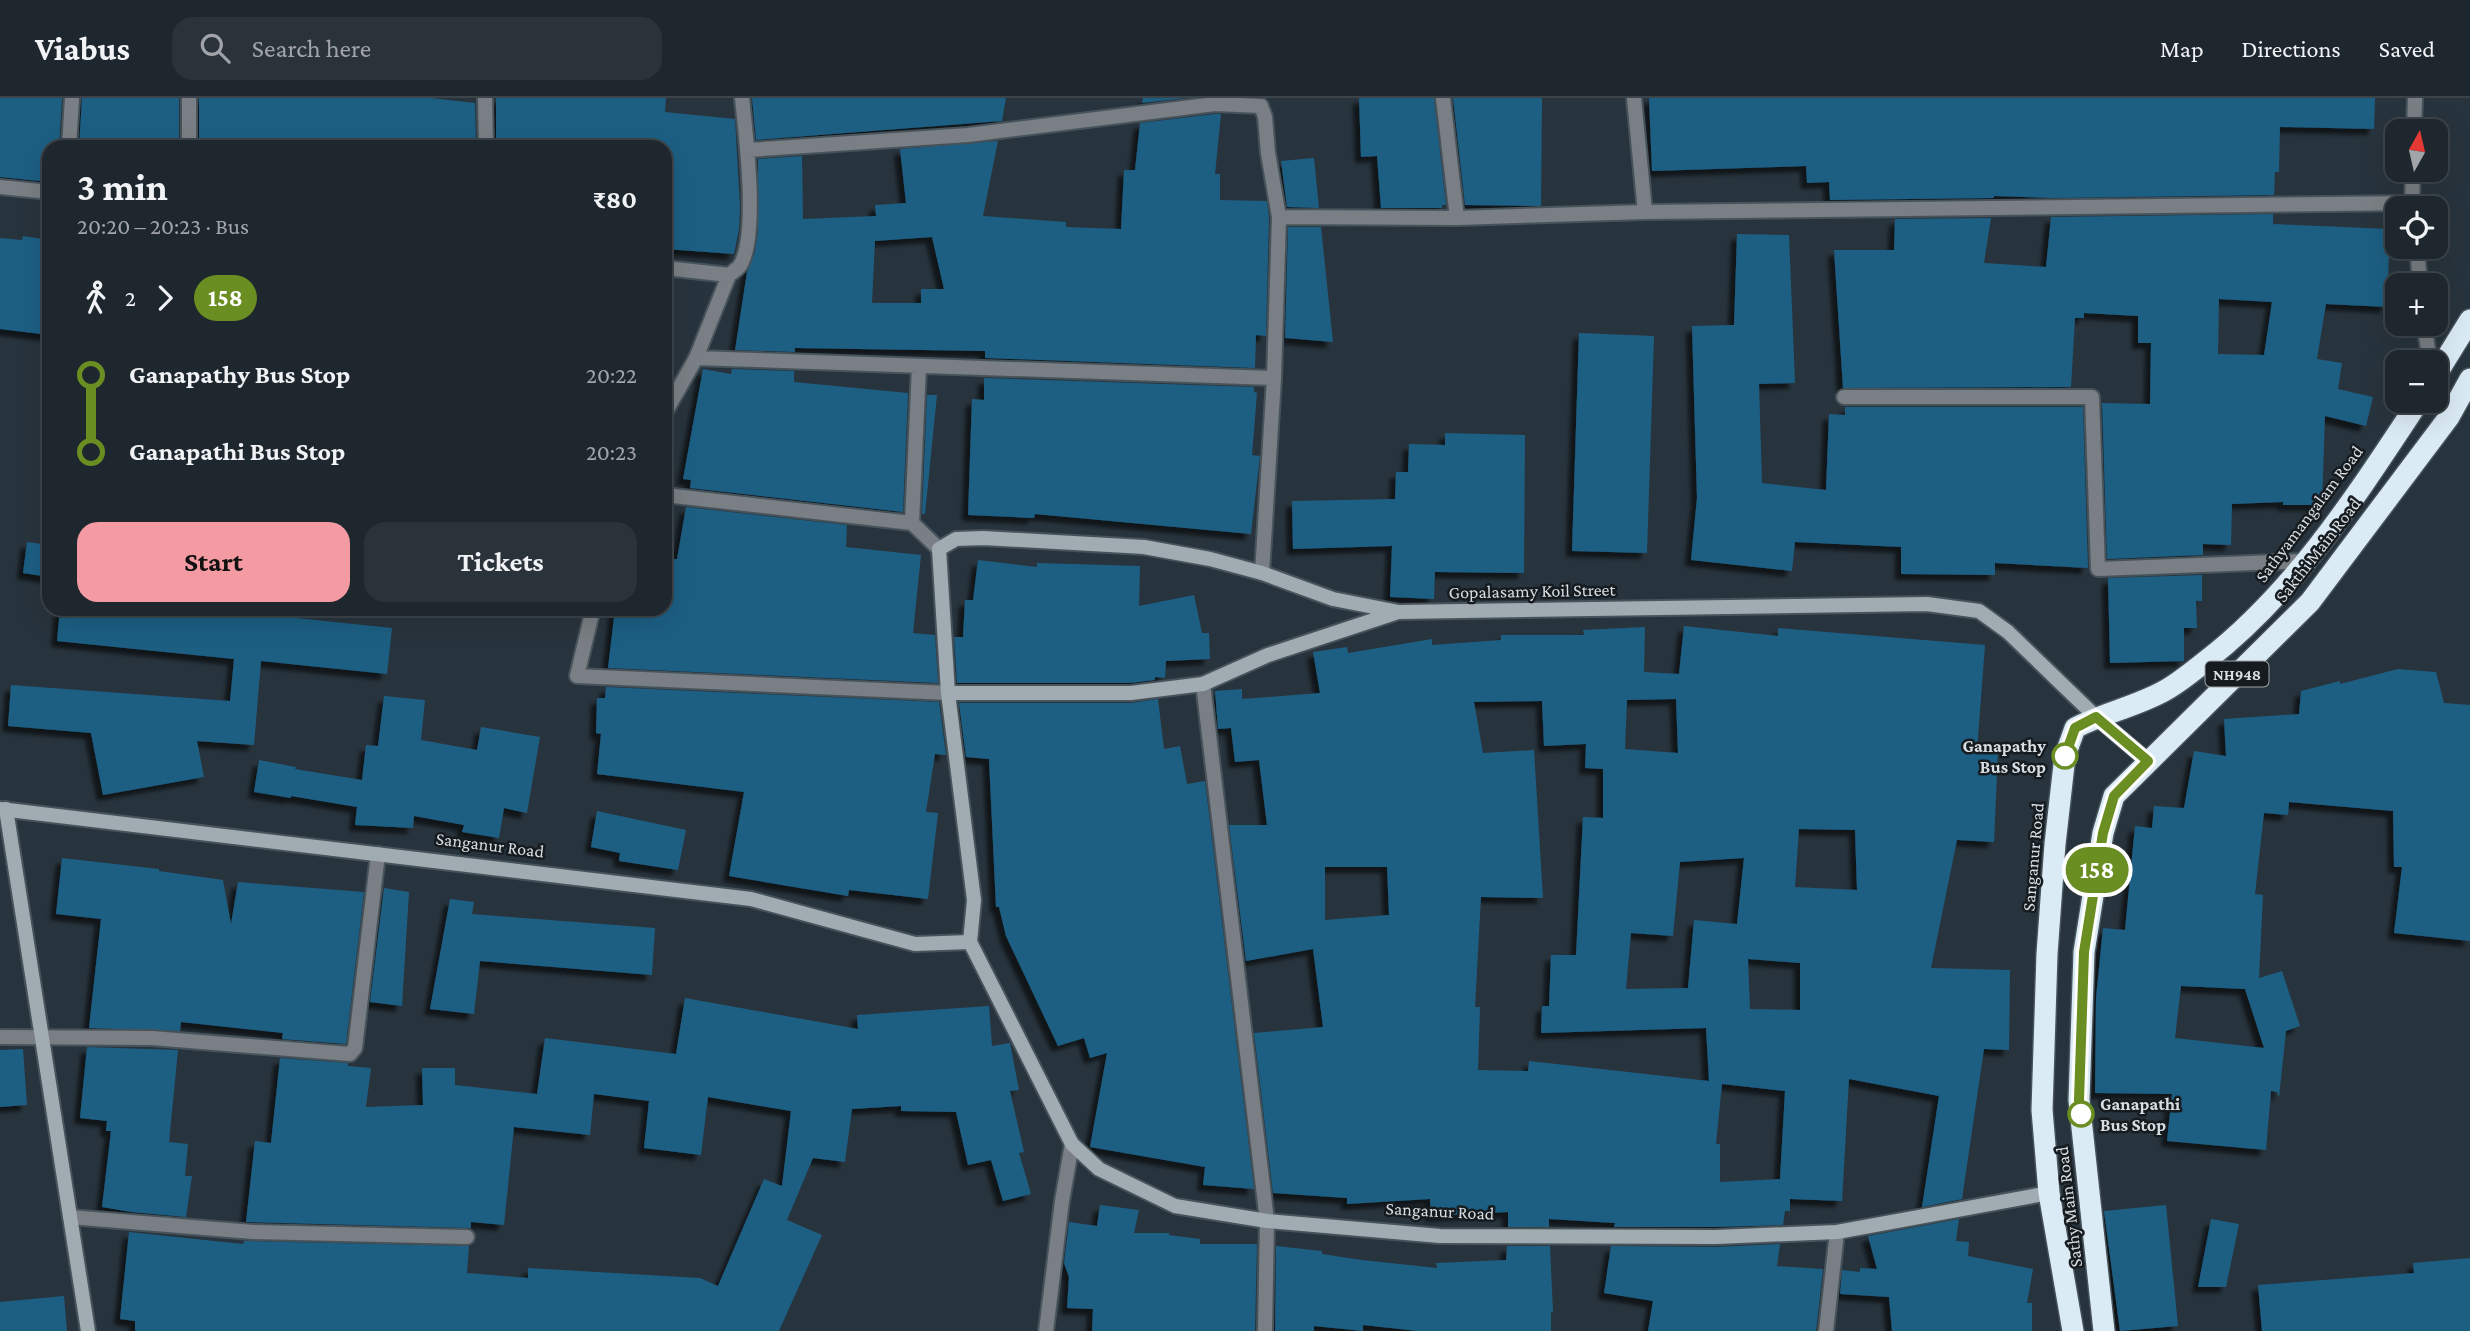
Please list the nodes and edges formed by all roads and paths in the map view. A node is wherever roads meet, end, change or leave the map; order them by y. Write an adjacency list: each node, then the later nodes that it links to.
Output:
1 (72, 98): 9 (street)
2 (189, 98): 10 (street)
3 (485, 98): 11 (street)
4 (741, 98): 12 (street)
5 (1443, 98): 18 (street)
6 (1634, 98): 16 (street)
7 (2416, 98): 8 (street)
8 (2415, 119)
9 (69, 140)
10 (189, 140)
11 (486, 140)
12 (748, 150): 17 (street); 20 (street)
13 (0, 187): 14 (street)
14 (42, 191)
15 (2385, 206): 16 (street)
16 (1645, 212): 18 (street)
17 (1279, 217): 18 (street); 25 (street)
18 (1457, 218)
19 (672, 269): 20 (street)
20 (729, 275): 23 (street)
21 (2465, 329): 22 (highway)
22 (2448, 357)
23 (696, 358): 24 (street); 28 (street)
24 (919, 366): 25 (street); 31 (street)
25 (1274, 378): 34 (street)
26 (2470, 379): 41 (highway, Sakthi Main Road / NH948)
27 (1843, 397): 33 (street)
28 (672, 401)
29 (2411, 413): 33 (highway, Sathyamangalam Road / NH948)
30 (672, 496): 31 (street)
31 (912, 523): 32 (street)
32 (939, 549): 34 (main road, Gopalasamy Koil Street); 39 (main road)
33 (2304, 561): 37 (highway, Sathyamangalam Road / NH948)
34 (1262, 573): 35 (main road, Gopalasamy Koil Street)
35 (1399, 612): 38 (main road); 40 (main road, Gopalasamy Koil Street)
36 (591, 616): 39 (street)
37 (2225, 646): 40 (highway, Sanganur Road / NH948)
38 (1203, 684): 39 (main road); 52 (street)
39 (948, 692): 44 (main road)
40 (2096, 717): 41 (main road, Gopalasamy Koil Street); 46 (highway, Sanganur Road / NH948)
41 (2148, 761): 45 (highway, Sakthi Main Road / NH948)
42 (3, 809): 43 (main road, Sanganur Road); 47 (main road)
43 (378, 854): 44 (main road, Sanganur Road); 47 (street)
44 (970, 942): 49 (main road, Sanganur Road)
45 (2084, 952): 60 (highway, Sathy Main Road / NH948)
46 (2047, 954): 50 (highway, Sathy Main Road / NH948)
47 (41, 1036): 48 (street); 51 (main road)
48 (0, 1037)
49 (1072, 1144): 52 (main road, Sanganur Road); 56 (street)
50 (2049, 1194): 53 (main road, Sanganur Road); 59 (highway, Sathy Main Road / NH948)
51 (70, 1217): 54 (street); 55 (main road)
52 (1267, 1221): 53 (main road, Sanganur Road); 57 (street)
53 (1837, 1232): 58 (street)
54 (467, 1237)
55 (88, 1331)
56 (1046, 1331)
57 (1265, 1331)
58 (1826, 1331)
59 (2073, 1331)
60 (2104, 1331)

